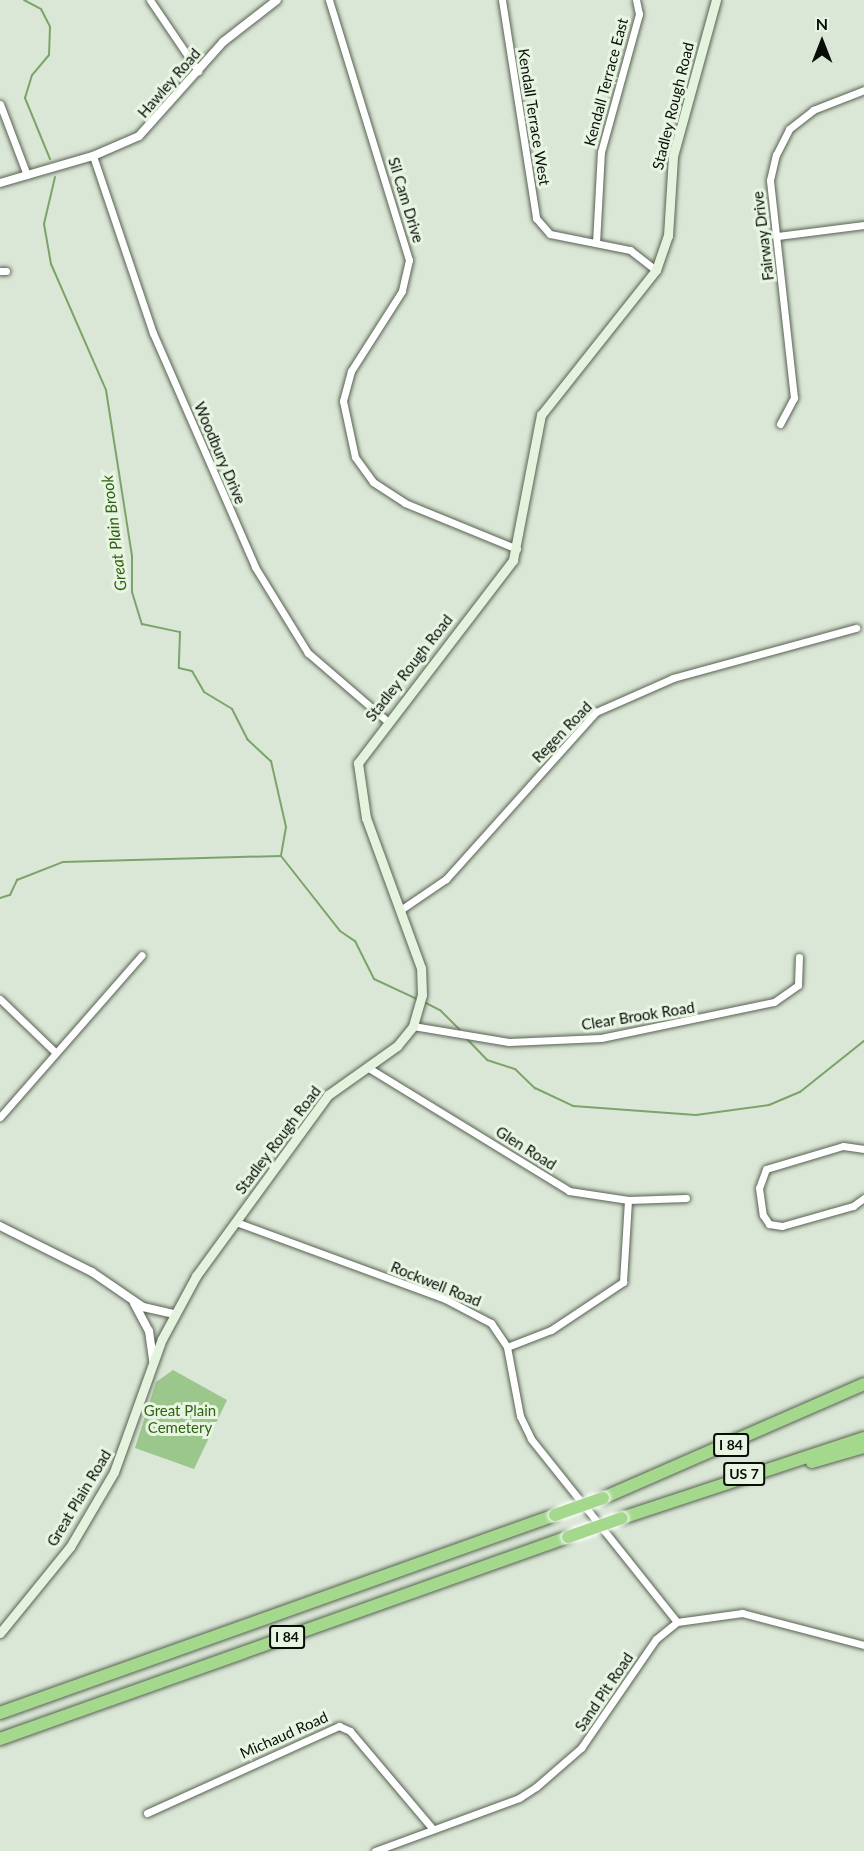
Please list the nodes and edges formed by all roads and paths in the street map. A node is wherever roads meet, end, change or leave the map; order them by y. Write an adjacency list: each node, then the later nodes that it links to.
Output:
1 (150, 0): 7 (street)
2 (277, 0): 7 (street, Hawley Road)
3 (329, 0): 18 (street, Sil Cam Drive)
4 (502, 0): 15 (street, Kendall Terrace West)
5 (636, 0): 15 (street, Kendall Terrace East)
6 (714, 0): 16 (main road, Stadley Rough Road)
7 (198, 71): 10 (street, Hawley Road)
8 (864, 90): 14 (street, Fairway Drive)
9 (0, 104): 11 (street)
10 (93, 156): 11 (street, Hawley Road); 20 (street, Woodbury Drive)
11 (27, 175): 12 (street, Hawley Road)
12 (0, 183)
13 (864, 225): 14 (street)
14 (777, 236): 17 (street, Fairway Drive)
15 (596, 243): 16 (street)
16 (656, 270): 18 (main road, Stadley Rough Road)
17 (780, 424)
18 (518, 550): 20 (main road, Stadley Rough Road)
19 (855, 628): 21 (street, Regen Road)
20 (387, 721): 21 (main road, Stadley Rough Road)
21 (402, 909): 25 (main road, Stadley Rough Road)
22 (142, 955): 26 (street)
23 (798, 957): 25 (street, Clear Brook Road)
24 (0, 999): 26 (street)
25 (413, 1026): 27 (main road, Stadley Rough Road)
26 (55, 1052): 28 (street)
27 (367, 1067): 32 (street, Glen Road); 33 (main road, Stadley Rough Road)
28 (0, 1117)
29 (864, 1149): 31 (street)
30 (686, 1198): 32 (street, Glen Road)
31 (864, 1198)
32 (628, 1200): 37 (street)
33 (236, 1222): 36 (main road, Stadley Rough Road); 37 (street, Rockwell Road)
34 (0, 1226): 35 (street, Great Plain Road)
35 (133, 1300): 36 (street, Great Plain Road); 38 (street, Great Plain Road)
36 (173, 1314): 38 (main road, Great Plain Road)
37 (507, 1347): 43 (street, Rockwell Road)
38 (153, 1361): 44 (main road, Great Plain Road)
39 (862, 1385): 46 (highway, I 84, bridge)
40 (864, 1438): 42 (highway, US 7)
41 (864, 1447): 42 (highway, I 84)
42 (624, 1517): 47 (highway, I 84, bridge)
43 (677, 1622): 45 (street); 49 (street, Sand Pit Road)
44 (0, 1633)
45 (864, 1645)
46 (2, 1712)
47 (3, 1738)
48 (147, 1813): 49 (street, Michaud Road)
49 (430, 1827): 50 (street, Sand Pit Road)
50 (375, 1851)

